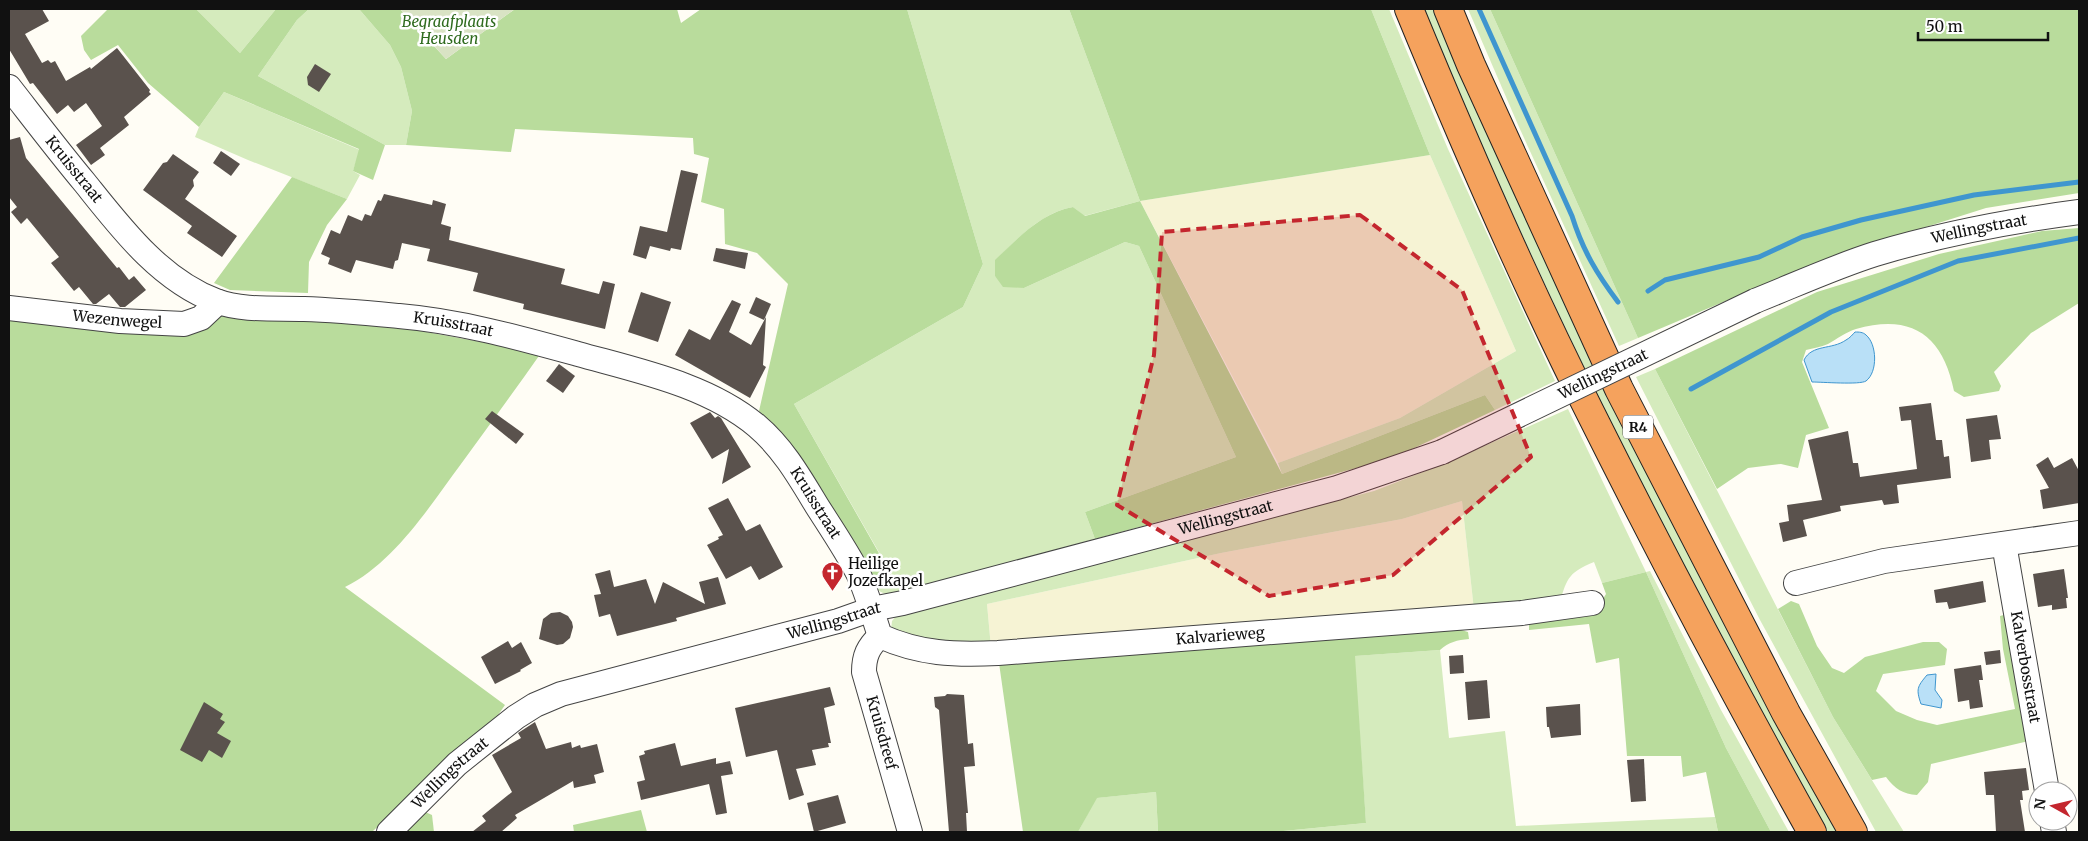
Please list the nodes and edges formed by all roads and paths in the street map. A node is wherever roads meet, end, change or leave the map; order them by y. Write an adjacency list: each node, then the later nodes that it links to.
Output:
1 (1409, 9): 16 (highway, R4)
2 (1448, 9): 17 (highway, R4)
3 (9, 87): 5 (street, Kruisstraat)
4 (2079, 212): 11 (street, Wellingstraat, bridge)
5 (218, 302): 6 (street, Wezenwegel); 11 (street, Kruisstraat)
6 (9, 308)
7 (2079, 534): 8 (street)
8 (2004, 544): 9 (street); 13 (street, Kalverbosstraat)
9 (1796, 583)
10 (1592, 603): 12 (street, Kalvarieweg)
11 (872, 609): 12 (street); 14 (street, Wellingstraat)
12 (880, 636): 15 (street, Kruisdreef)
13 (2046, 781)
14 (388, 832)
15 (910, 832)
16 (1812, 832)
17 (1853, 832)

